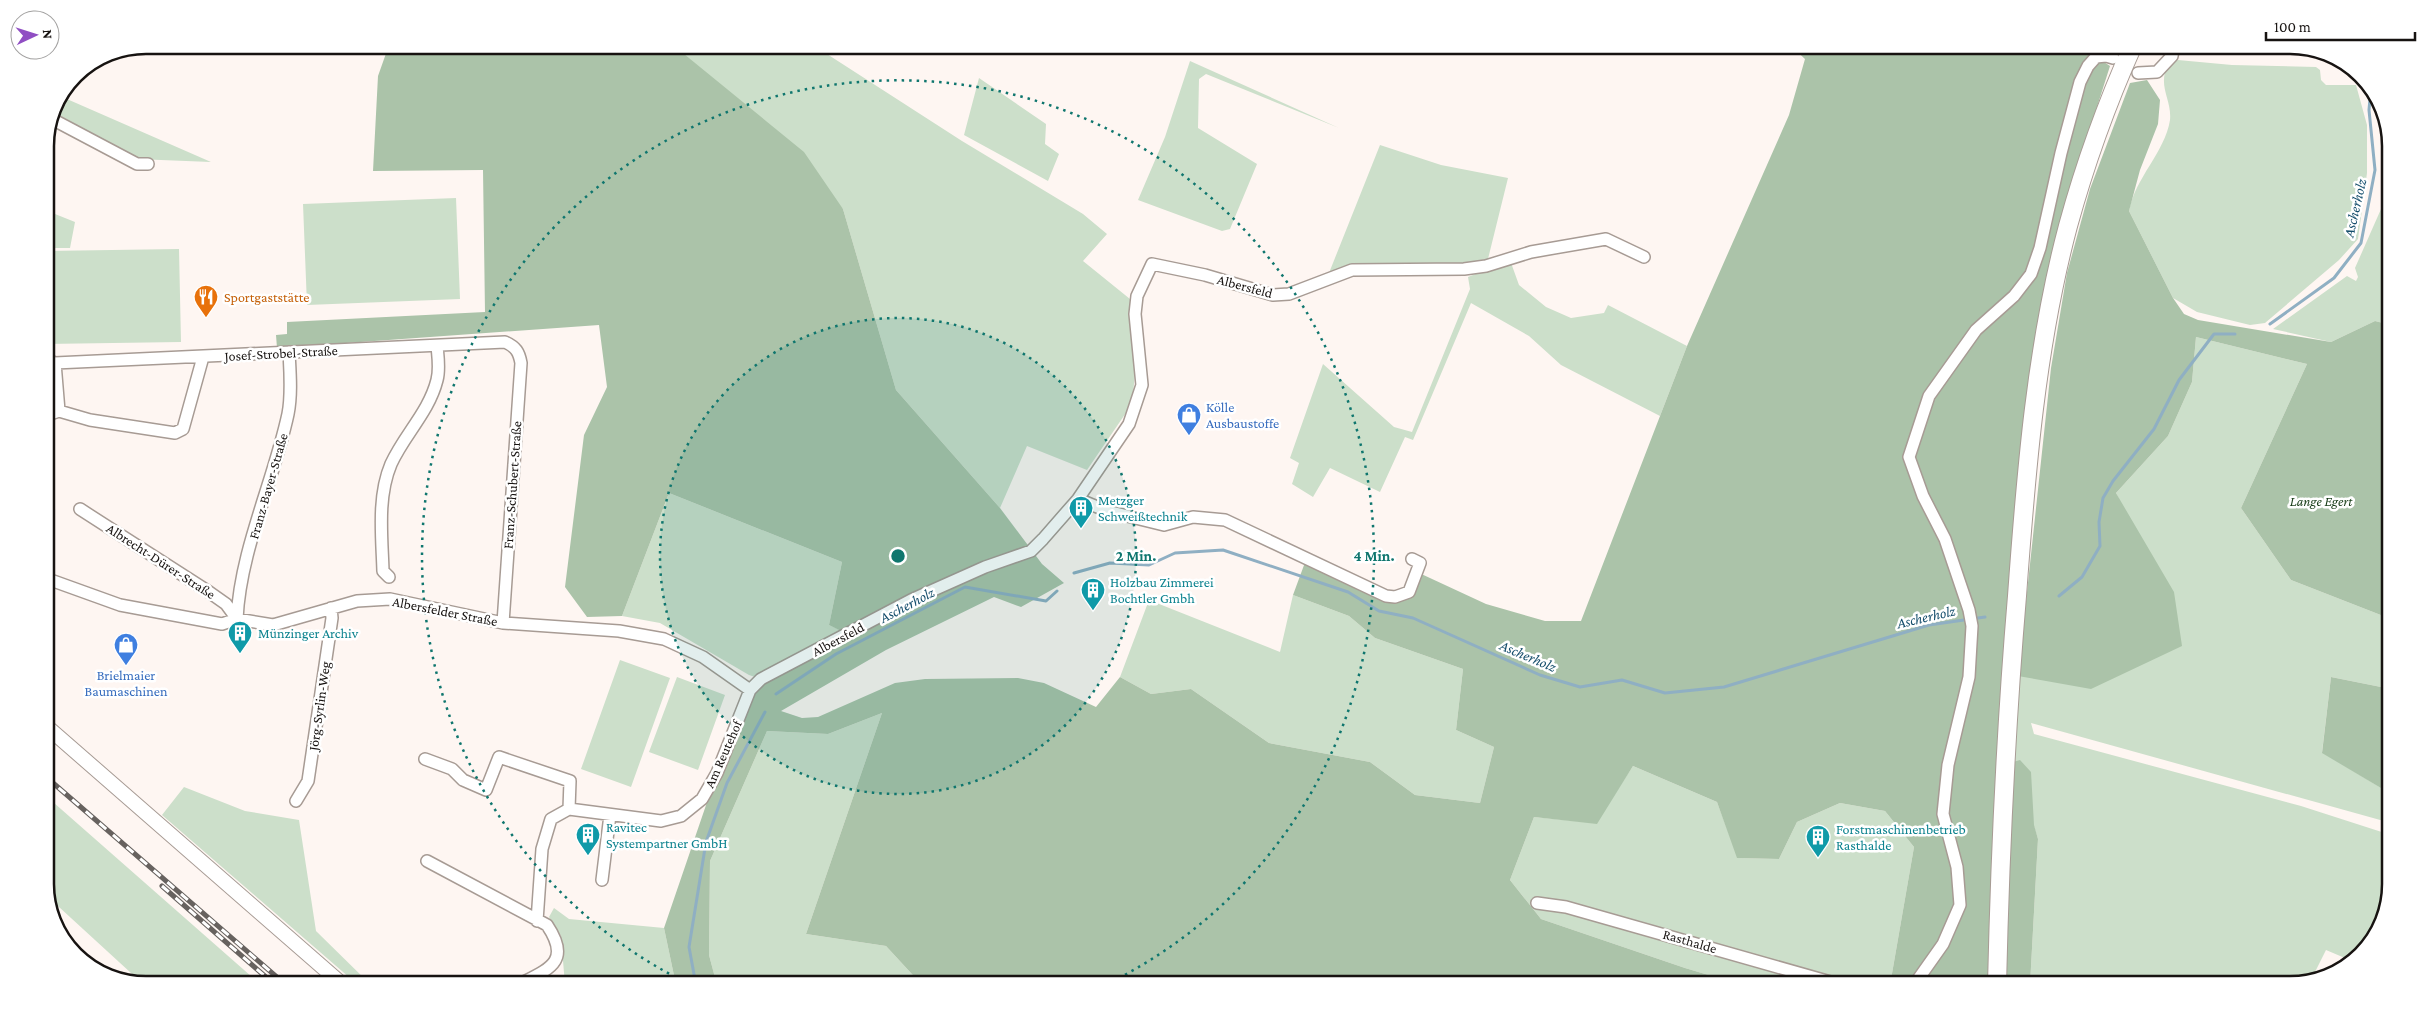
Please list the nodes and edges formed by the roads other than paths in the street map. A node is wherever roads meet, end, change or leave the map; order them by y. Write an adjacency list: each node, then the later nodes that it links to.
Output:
1 (2129, 54): 38 (main road)
2 (2172, 54): 4 (street)
3 (2113, 58): 37 (street)
4 (2138, 73)
5 (57, 121): 6 (street)
6 (148, 164)
7 (1644, 257): 16 (street, Albersfeld)
8 (437, 346): 9 (street, Josef-Strobel-Straße); 10 (street, Josef-Strobel-Straße); 19 (street)
9 (516, 349): 23 (street, Franz-Schubert-Straße)
10 (289, 352): 11 (street, Josef-Strobel-Straße); 22 (street, Franz-Bayer-Straße)
11 (203, 357): 12 (street, Josef-Strobel-Straße); 14 (street)
12 (54, 361)
13 (54, 383): 14 (street)
14 (59, 411): 15 (street)
15 (54, 413)
16 (1078, 499): 18 (street); 24 (street, Albersfeld)
17 (80, 509): 22 (street, Albrecht-Dürer-Straße)
18 (1412, 559)
19 (389, 577)
20 (54, 581): 22 (street, Albersfelder Straße)
21 (330, 608): 22 (street, Albersfelder Straße); 23 (street, Albersfelder Straße); 27 (street, Jörg-Syrlin-Weg)
22 (237, 619)
23 (503, 622): 24 (street, Albersfelder Straße)
24 (750, 690): 29 (street, Am Reutehof)
25 (54, 733): 34 (street)
26 (425, 759): 28 (street)
27 (296, 801)
28 (569, 809): 29 (street, Am Reutehof); 33 (street)
29 (610, 815): 31 (street)
30 (427, 861): 33 (street)
31 (602, 880)
32 (1537, 904): 36 (street, Rasthalde)
33 (538, 921): 35 (street)
34 (333, 976)
35 (536, 976)
36 (1809, 976)
37 (1920, 976)
38 (1997, 976)

